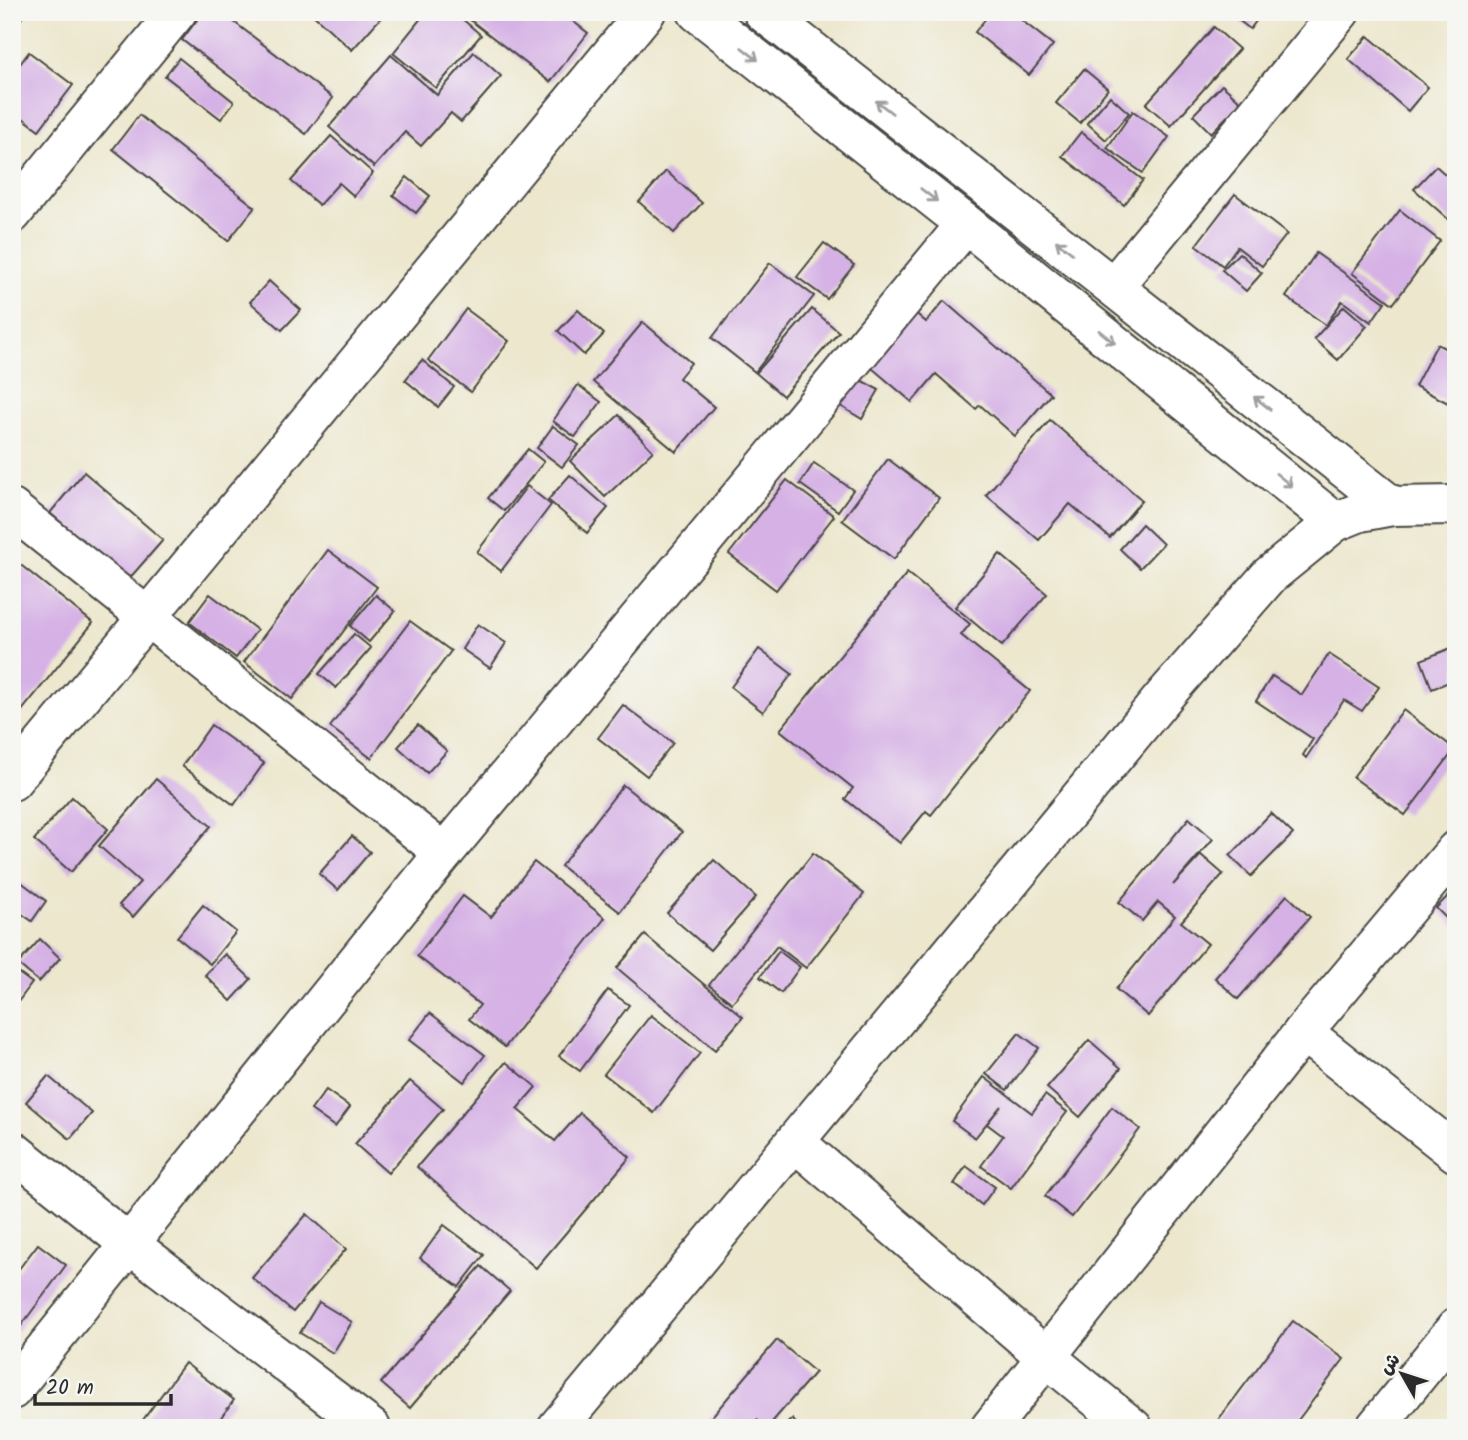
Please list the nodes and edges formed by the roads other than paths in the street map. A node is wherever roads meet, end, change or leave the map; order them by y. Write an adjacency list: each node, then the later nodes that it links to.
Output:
1 (177, 12): 6 (street)
2 (646, 12): 13 (street)
3 (697, 12): 7 (street, one-way to 7)
4 (763, 12): 8 (street, one-way to 4)
5 (1340, 12): 8 (street)
6 (12, 214)
7 (966, 224): 12 (street, one-way to 12); 16 (street)
8 (1114, 286): 9 (street, one-way to 8)
9 (1392, 506): 11 (street); 12 (street)
10 (12, 509): 13 (street)
11 (1453, 509)
12 (1335, 522): 18 (street)
13 (148, 617): 14 (street); 16 (street)
14 (12, 781)
15 (1456, 850): 17 (street)
16 (444, 853): 21 (street)
17 (1303, 1032): 20 (street); 23 (street)
18 (794, 1142): 23 (street); 26 (street)
19 (12, 1150): 21 (street)
20 (1456, 1153)
21 (128, 1243): 24 (street); 25 (street)
22 (1456, 1328): 29 (street)
23 (1045, 1356): 27 (street); 28 (street)
24 (12, 1390)
25 (371, 1428)
26 (557, 1428)
27 (990, 1428)
28 (1133, 1428)
29 (1375, 1428)

